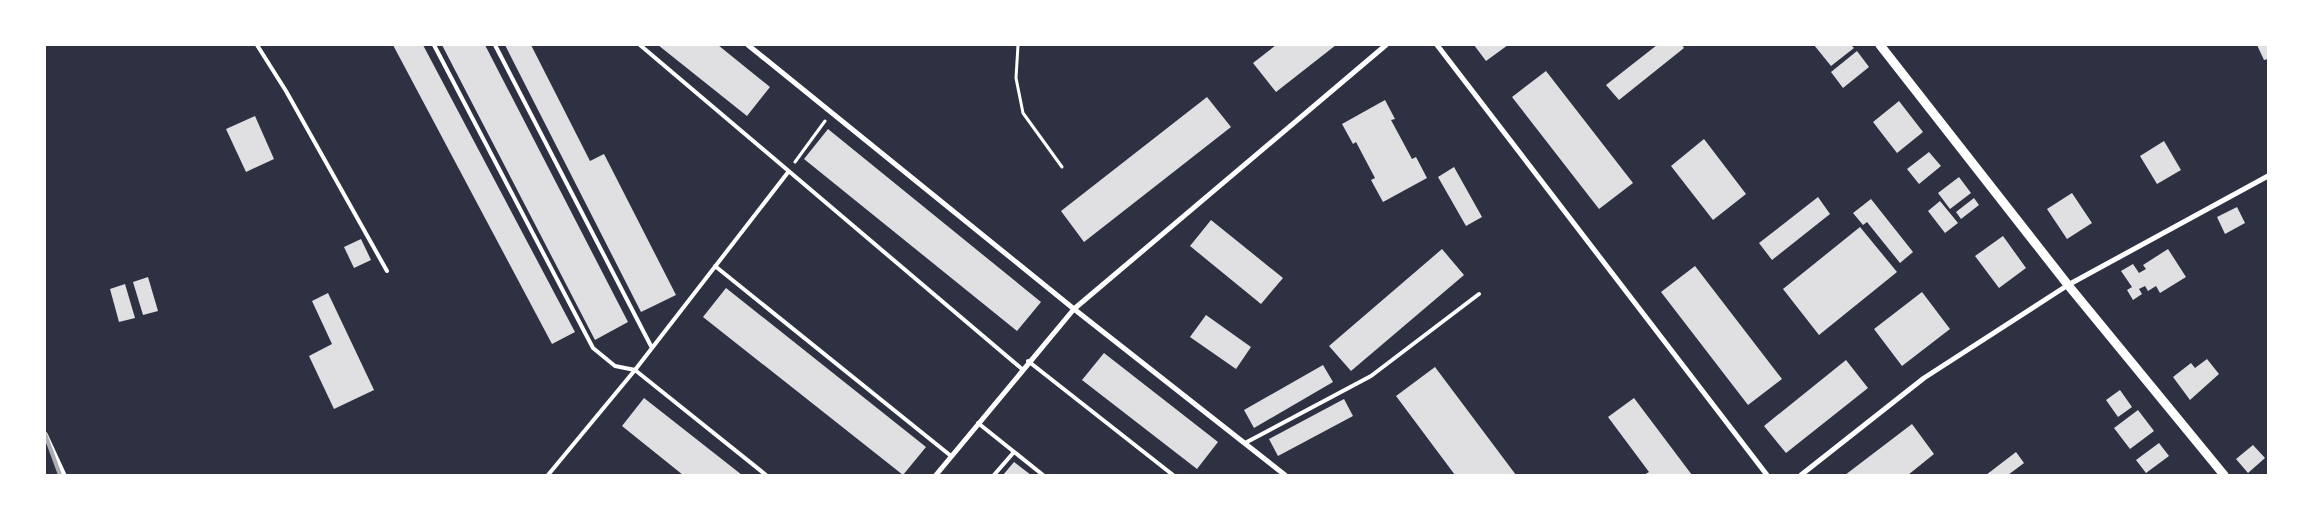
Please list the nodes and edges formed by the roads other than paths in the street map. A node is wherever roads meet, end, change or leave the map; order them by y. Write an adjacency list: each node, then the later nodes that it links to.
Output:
1 (257, 45): 12 (lane)
2 (434, 45): 19 (lane)
3 (495, 45): 16 (lane)
4 (640, 45): 9 (lane)
5 (748, 45): 15 (street)
6 (1386, 45): 15 (street)
7 (1437, 45): 33 (street)
8 (1880, 45): 13 (street)
9 (788, 171): 11 (lane); 18 (lane)
10 (2268, 176): 13 (street)
11 (715, 266): 16 (lane); 24 (lane)
12 (387, 271)
13 (2068, 285): 34 (street); 35 (street)
14 (1479, 294): 22 (lane)
15 (1074, 309): 17 (street); 22 (street)
16 (652, 348): 19 (lane)
17 (1028, 361): 18 (street); 31 (lane)
18 (1022, 369): 20 (street)
19 (635, 370): 26 (lane); 27 (lane)
20 (978, 423): 23 (lane); 24 (street)
21 (45, 434): 25 (street)
22 (1245, 443): 32 (street)
23 (1014, 452): 29 (lane); 30 (lane)
24 (951, 456): 28 (street)
25 (64, 475)
26 (548, 475)
27 (766, 475)
28 (936, 475)
29 (994, 475)
30 (1043, 475)
31 (1173, 475)
32 (1285, 475)
33 (1767, 475)
34 (1801, 475)
35 (2224, 475)

